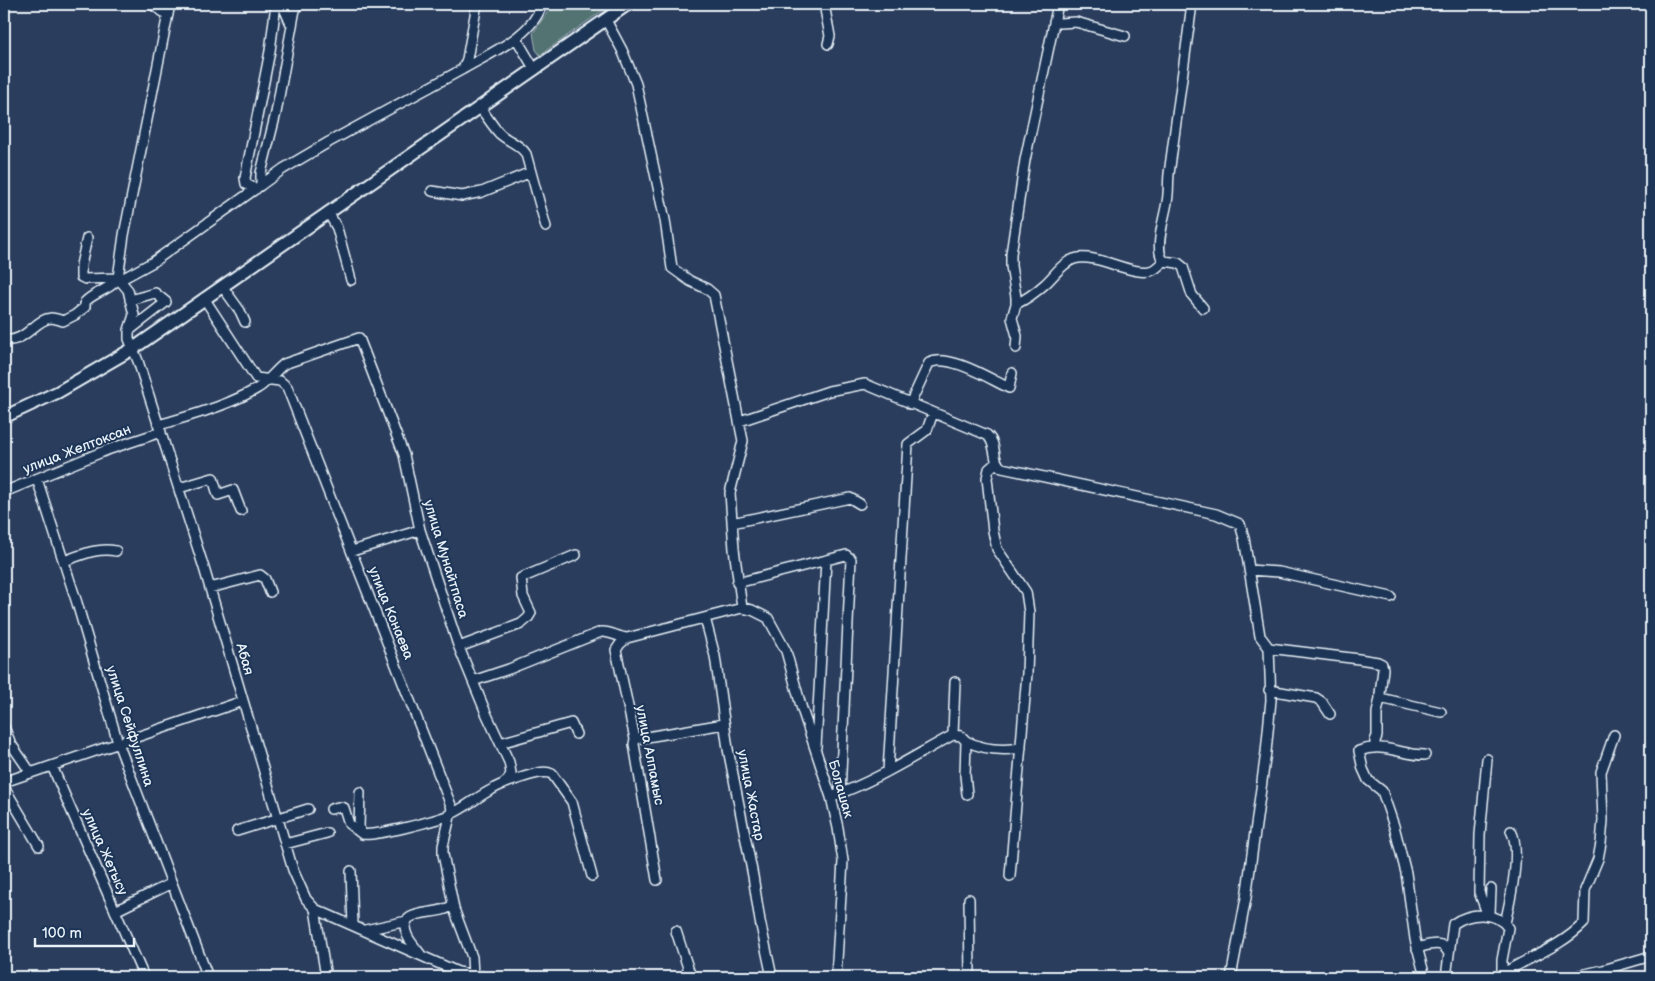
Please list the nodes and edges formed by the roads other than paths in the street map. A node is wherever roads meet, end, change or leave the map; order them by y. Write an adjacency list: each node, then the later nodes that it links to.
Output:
1 (152, 4): 12 (street)
2 (170, 4): 12 (street)
3 (276, 4): 23 (street)
4 (282, 4): 15 (street)
5 (296, 4): 15 (street)
6 (477, 4): 19 (street)
7 (628, 4): 13 (main road)
8 (824, 4): 18 (street)
9 (1058, 4): 14 (street)
10 (1192, 4): 28 (street)
11 (543, 5): 17 (street)
12 (168, 15): 29 (street)
13 (606, 20): 20 (main road); 47 (street)
14 (1054, 21): 16 (street); 34 (street)
15 (291, 26): 23 (street)
16 (1125, 36)
17 (516, 38): 19 (street); 20 (street)
18 (828, 44)
19 (463, 70): 23 (street)
20 (535, 70): 21 (main road)
21 (480, 108): 22 (street); 25 (main road)
22 (531, 172): 24 (street); 26 (street)
23 (259, 187): 29 (street)
24 (432, 191)
25 (328, 212): 30 (street); 31 (main road)
26 (546, 227)
27 (87, 238): 29 (street)
28 (1164, 260): 34 (street); 35 (street)
29 (119, 279): 33 (street); 39 (street)
30 (352, 280)
31 (222, 286): 32 (main road); 36 (street)
32 (204, 298): 40 (main road); 43 (street, улица Конаева)
33 (130, 300): 37 (street); 37 (street)
34 (1016, 304): 41 (street)
35 (1203, 308)
36 (245, 322)
37 (129, 330): 40 (street, Абая)
38 (359, 338): 43 (street, улица Желтоксан); 56 (street, улица Мунайтпаса)
39 (4, 340)
40 (134, 348): 46 (main road); 48 (street, Абая)
41 (1016, 348)
42 (1012, 372): 44 (street)
43 (266, 380): 48 (street, улица Желтоксан); 58 (street, улица Конаева)
44 (910, 404): 45 (street); 47 (street)
45 (933, 414): 49 (street); 94 (street)
46 (4, 417)
47 (740, 421): 55 (street)
48 (160, 428): 50 (street, улица Желтоксан); 51 (street, Абая)
49 (997, 462): 62 (street); 89 (street)
50 (37, 479): 52 (street, улица Желтоксан); 61 (street, улица Сейфуллина)
51 (179, 488): 54 (street); 64 (street, Абая)
52 (4, 492)
53 (860, 504): 55 (street)
54 (241, 512)
55 (732, 523): 63 (street)
56 (420, 530): 58 (street); 70 (street, улица Мунайтпаса)
57 (116, 551): 61 (street)
58 (352, 551): 104 (street, улица Конаева)
59 (576, 555): 70 (street)
60 (826, 560): 63 (street); 90 (street); 101 (street)
61 (64, 561): 86 (street, улица Сейфуллина)
62 (1249, 570): 66 (street); 71 (street)
63 (737, 583): 67 (street)
64 (210, 588): 65 (street); 76 (street, Абая)
65 (270, 592)
66 (1391, 597)
67 (742, 608): 68 (street); 90 (street, Болашак)
68 (705, 618): 69 (street); 79 (street, улица Жастар)
69 (626, 638): 72 (street); 84 (street, улица Алпамыс)
70 (459, 648): 72 (street, улица Мунайтпаса)
71 (1269, 648): 74 (street); 75 (street)
72 (474, 681): 87 (street, улица Мунайтпаса)
73 (956, 682): 82 (street)
74 (1269, 690): 78 (street); 142 (street)
75 (1380, 698): 77 (street); 88 (street)
76 (243, 700): 86 (street); 105 (street, Абая)
77 (1441, 712)
78 (1330, 714)
79 (724, 724): 84 (street); 139 (street, улица Жастар)
80 (4, 727): 95 (street)
81 (576, 734): 87 (street)
82 (953, 735): 85 (street); 94 (street)
83 (1614, 735): 133 (street)
84 (635, 739): 115 (street, улица Алпамыс)
85 (966, 741): 89 (street); 100 (street)
86 (118, 743): 93 (street); 116 (street, улица Сейфуллина)
87 (500, 744): 97 (street, улица Мунайтпаса)
88 (1375, 747): 91 (street); 128 (street)
89 (1021, 748): 114 (street)
90 (815, 752): 101 (street, Болашак)
91 (1425, 755)
92 (1487, 759): 122 (street)
93 (52, 766): 95 (street); 121 (street, улица Жетысу)
94 (888, 770): 101 (street)
95 (31, 773): 96 (street)
96 (4, 782)
97 (504, 783): 104 (street); 113 (street)
98 (4, 787): 111 (street)
99 (360, 792): 109 (street)
100 (967, 794)
101 (835, 795): 140 (street, Болашак)
102 (308, 809): 105 (street)
103 (331, 809): 109 (street)
104 (452, 814): 109 (street); 119 (street)
105 (278, 818): 106 (street); 110 (street, Абая)
106 (237, 831)
107 (1511, 831): 124 (street)
108 (327, 833): 110 (street)
109 (362, 834)
110 (285, 844): 120 (street, Абая)
111 (39, 846)
112 (351, 871): 125 (street)
113 (592, 876)
114 (1010, 876)
115 (658, 880)
116 (172, 883): 121 (street); 135 (street, улица Сейфуллина)
117 (1491, 889): 122 (street)
118 (969, 899): 141 (street)
119 (453, 904): 123 (street); 132 (street)
120 (315, 909): 125 (street); 136 (street, Абая)
121 (115, 911): 134 (street, улица Жетысу)
122 (1489, 916): 124 (street); 129 (street)
123 (408, 921): 126 (street); 130 (street)
124 (1504, 923): 133 (street)
125 (353, 925): 126 (street)
126 (364, 930): 130 (street)
127 (676, 931): 138 (street)
128 (1417, 949): 129 (street); 143 (street)
129 (1449, 953): 144 (street)
130 (422, 956): 132 (street)
131 (1651, 956): 145 (street)
132 (473, 974): 137 (street)
133 (1502, 976)
134 (144, 977)
135 (208, 977)
136 (326, 977)
137 (485, 977)
138 (691, 977)
139 (772, 977)
140 (836, 977)
141 (970, 977)
142 (1231, 977)
143 (1425, 977)
144 (1446, 977)
145 (1571, 977)

